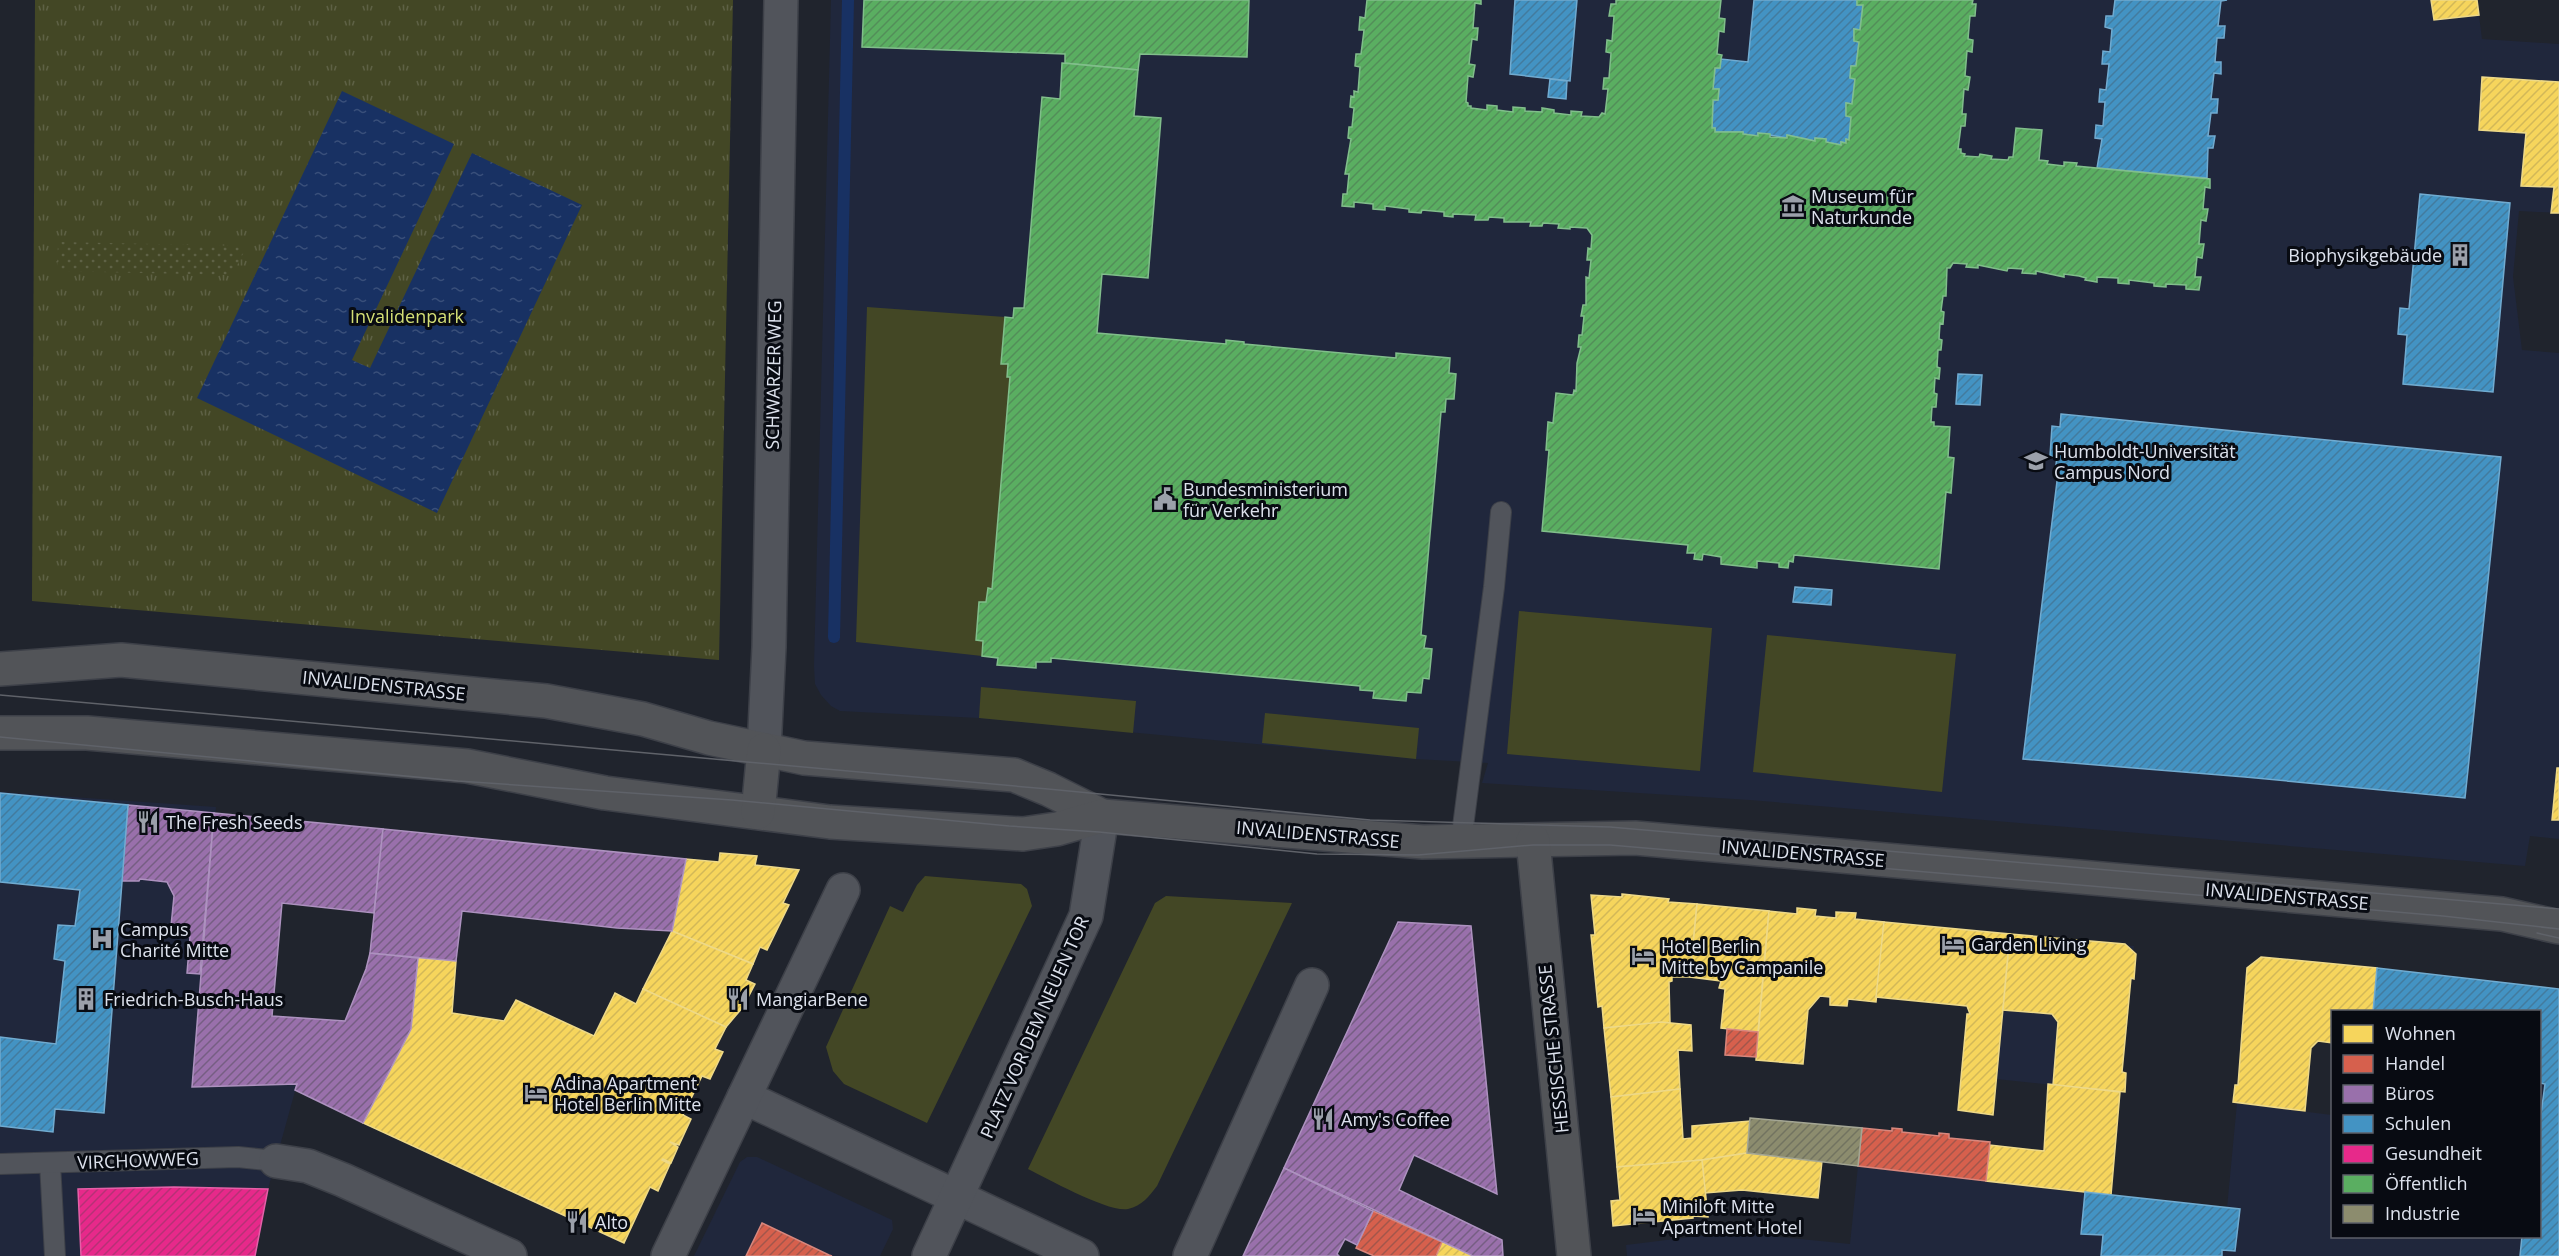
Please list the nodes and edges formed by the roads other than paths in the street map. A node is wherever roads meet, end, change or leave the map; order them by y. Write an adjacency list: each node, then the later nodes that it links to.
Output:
1 (781, 0): 5 (street, SCHWARZER WEG)
2 (1501, 512): 9 (lane)
3 (0, 669): 5 (main road, INVALIDENSTRASSE)
4 (0, 733): 6 (main road, INVALIDENSTRASSE)
5 (764, 750): 6 (main road); 7 (main road, INVALIDENSTRASSE)
6 (758, 812): 7 (main road, INVALIDENSTRASSE)
7 (1102, 816): 9 (main road, INVALIDENSTRASSE); 19 (street, PLATZ VOR DEM NEUEN TOR)
8 (1533, 841): 9 (main road, INVALIDENSTRASSE); 12 (main road, INVALIDENSTRASSE); 26 (main road, HESSISCHE STRASSE)
9 (1461, 842)
10 (843, 890): 15 (street)
11 (2559, 907): 12 (main road, INVALIDENSTRASSE)
12 (2502, 914): 13 (main road, INVALIDENSTRASSE)
13 (2559, 927)
14 (1312, 985): 25 (street)
15 (744, 1097): 19 (street); 22 (street)
16 (276, 1161): 17 (lane, VIRCHOWWEG); 21 (street)
17 (50, 1162): 18 (lane, VIRCHOWWEG); 20 (lane)
18 (0, 1164)
19 (957, 1197): 23 (street, PLATZ VOR DEM NEUEN TOR); 24 (street)
20 (55, 1256)
21 (510, 1256)
22 (668, 1256)
23 (929, 1256)
24 (1082, 1256)
25 (1190, 1256)
26 (1574, 1256)

